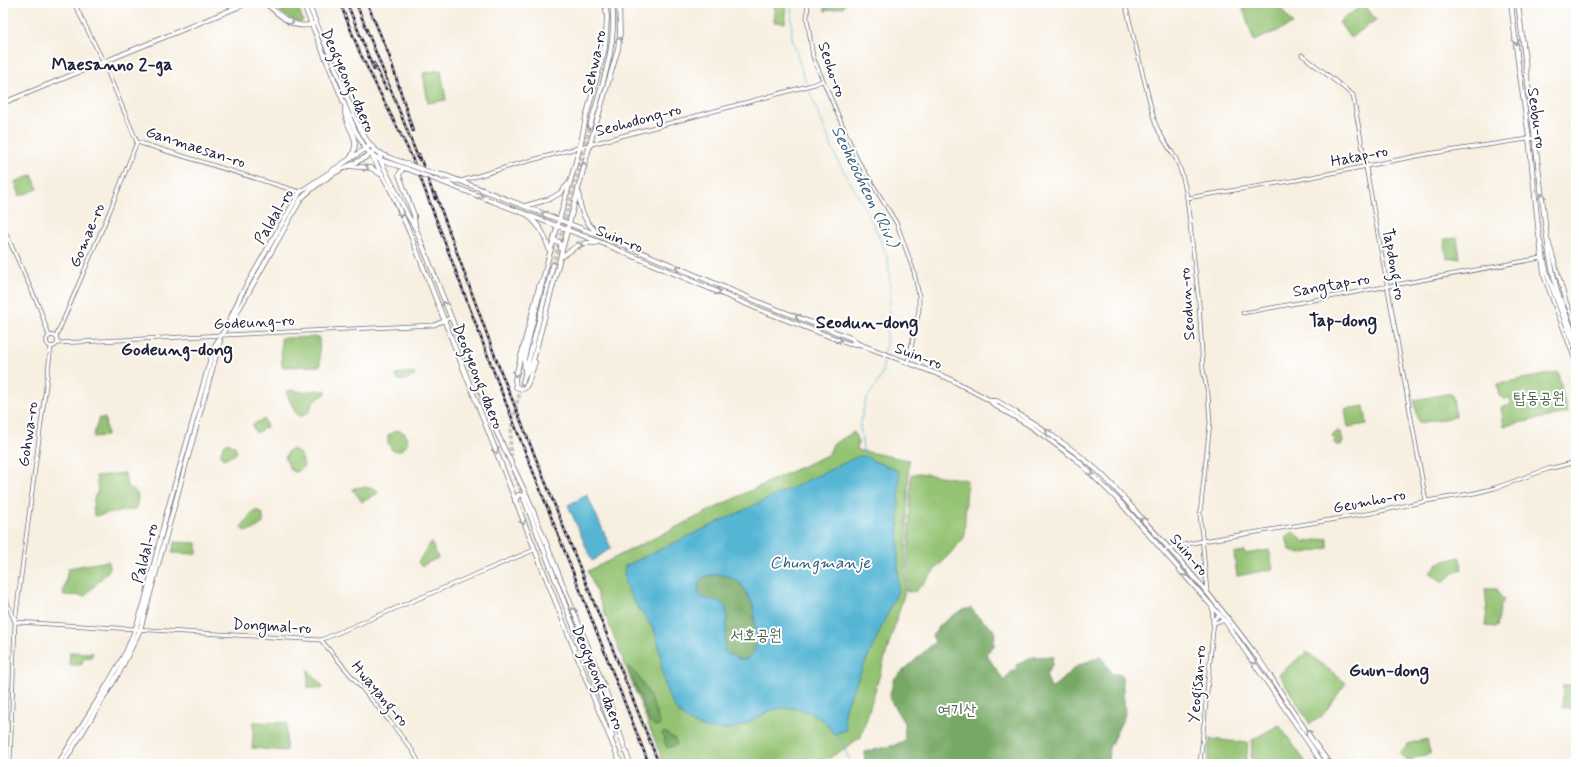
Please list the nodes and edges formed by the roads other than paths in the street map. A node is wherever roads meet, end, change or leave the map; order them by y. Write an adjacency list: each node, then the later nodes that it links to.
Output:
1 (74, 3): 18 (street, Ganmaesan-ro)
2 (248, 3): 18 (main road)
3 (265, 3): 14 (main road)
4 (270, 3): 14 (main road)
5 (303, 3): 16 (main road, Deogyeong-daero)
6 (308, 3): 15 (main road, Deogyeong-daero)
7 (605, 3): 28 (main road)
8 (612, 3): 22 (main road, Sehwa-ro)
9 (619, 3): 26 (main road, one-way to 9)
10 (808, 3): 19 (street, Seoho-ro)
11 (1125, 3): 44 (street, Seodun-ro)
12 (1511, 3): 23 (main road, Seobu-ro, one-way to 23)
13 (1518, 3): 24 (main road, Seobu-ro)
14 (274, 11): 16 (main road, one-way to 16)
15 (316, 23): 16 (main road); 27 (main road, Deogyeong-daero)
16 (311, 25): 21 (main road, Deogyeong-daero)
17 (1302, 55): 36 (street, Tapdong-ro)
18 (103, 61): 20 (main road); 25 (street, Ganmaesan-ro)
19 (822, 80): 26 (street, Seohodong-ro); 76 (street, Seoho-ro)
20 (3, 103)
21 (345, 107): 29 (main road, Deogyeong-daero); 33 (main road)
22 (590, 126)
23 (1529, 138): 24 (street, Hatap-ro); 36 (street, Hatap-ro); 55 (main road, Seobu-ro)
24 (1535, 138): 53 (main road, Seobu-ro, one-way to 24)
25 (137, 142): 43 (street, Ganmaesan-ro); 70 (street, Gomae-ro)
26 (590, 144): 28 (street, Seohodong-ro); 42 (main road, one-way to 26)
27 (371, 145): 29 (main road, Paldal-ro); 30 (main road, Deogyeong-daero)
28 (580, 147): 39 (street, Seohodong-ro); 41 (main road)
29 (366, 149): 32 (main road, Deogyeong-daero); 33 (main road, Paldal-ro)
30 (375, 149): 31 (main road, Suin-ro); 32 (main road, Paldal-ro)
31 (381, 153): 34 (main road, Deogyeong-daero); 39 (main road, Suin-ro, bridge)
32 (371, 154): 34 (main road, Suin-ro); 35 (main road, Paldal-ro); 38 (main road, Deogyeong-daero)
33 (350, 159): 43 (main road, Paldal-ro)
34 (380, 160): 37 (main road, Suin-ro); 51 (main road, Deogyeong-daero)
35 (347, 166): 38 (main road, one-way to 38); 66 (main road, Paldal-ro)
36 (1366, 166): 44 (street, Hatap-ro); 62 (street, Tapdong-ro)
37 (405, 168): 40 (main road, Suin-ro, bridge); 51 (main road)
38 (383, 176): 65 (main road, Deogyeong-daero, one-way to 65)
39 (461, 181): 40 (street, Seohodong-ro); 45 (main road, Suin-ro)
40 (443, 182): 46 (main road, Suin-ro, one-way to 46)
41 (570, 182): 45 (main road); 47 (main road)
42 (580, 184): 48 (main road); 54 (main road)
43 (300, 192): 66 (main road, Paldal-ro)
44 (1187, 198): 85 (street, Seodun-ro)
45 (524, 206): 47 (main road, Suin-ro, one-way to 45)
46 (526, 214): 49 (main road, Suin-ro); 58 (main road)
47 (560, 220): 48 (main road, Suin-ro); 49 (main road)
48 (570, 223): 52 (main road); 54 (main road, Suin-ro)
49 (558, 226): 52 (main road, Suin-ro); 56 (main road)
50 (3, 227): 69 (street)
51 (416, 229): 64 (main road, Deogyeong-daero, one-way to 51)
52 (568, 230): 57 (main road, Suin-ro); 59 (main road)
53 (1547, 235): 67 (street, Seobu-ro); 71 (main road, Seobu-ro)
54 (602, 236): 73 (main road, Suin-ro, one-way to 54)
55 (1539, 236): 60 (street, Seobu-ro); 75 (main road, Seobu-ro)
56 (553, 243): 58 (main road); 59 (main road)
57 (602, 243): 59 (main road, one-way to 57); 73 (main road, Suin-ro, one-way to 73)
58 (550, 253): 59 (main road, one-way to 59); 78 (main road)
59 (561, 257): 78 (main road)
60 (1541, 258): 62 (street, Sangtap-ro); 77 (street, Seobu-ro)
61 (552, 265): 78 (main road)
62 (1386, 287): 63 (street, Sangtap-ro); 84 (street, Tapdong-ro)
63 (1242, 314)
64 (450, 318): 65 (street, Godeung-ro); 82 (main road, Deogyeong-daero)
65 (443, 321): 68 (street, Godeung-ro); 83 (main road, Deogyeong-daero, one-way to 83)
66 (227, 326): 68 (main road, Paldal-ro)
67 (1576, 326)
68 (221, 335): 72 (street, Godeung-ro); 97 (main road, Paldal-ro); 98 (main road, Paldal-ro)
69 (49, 336): 70 (street); 74 (street)
70 (56, 337): 72 (street)
71 (1576, 340)
72 (58, 343): 74 (street)
73 (859, 344): 76 (main road, Suin-ro)
74 (51, 347): 95 (street, Gohwa-ro)
75 (1576, 350)
76 (908, 362): 80 (main road, Suin-ro)
77 (1576, 363)
78 (525, 376): 79 (main road)
79 (523, 382)
80 (991, 402): 86 (main road, Suin-ro, one-way to 80); 88 (main road, Suin-ro, one-way to 88)
81 (1576, 462): 84 (street, Geumho-ro)
82 (526, 497): 83 (main road); 100 (main road, Deogyeong-daero); 101 (main road, Deogyeong-daero, one-way to 82)
83 (515, 501): 87 (main road, Deogyeong-daero, one-way to 87)
84 (1426, 501): 85 (street, Geumho-ro)
85 (1203, 541): 86 (street, Geumho-ro); 90 (street, Seodun-ro)
86 (1170, 548): 88 (street, Geumho-ro); 90 (main road, Suin-ro)
87 (534, 550): 99 (street, Dongmal-ro); 102 (main road, Deogyeong-daero)
88 (1164, 551): 91 (main road, Suin-ro, one-way to 91)
89 (3, 592): 95 (street)
90 (1207, 592): 92 (main road, Suin-ro)
91 (1212, 605): 93 (main road, Suin-ro); 96 (street)
92 (1224, 612): 93 (street); 111 (main road, Suin-ro, one-way to 92)
93 (1219, 614): 94 (main road, Suin-ro); 96 (street, Yeogisan-ro)
94 (1225, 621): 96 (street); 110 (main road, Suin-ro, one-way to 110)
95 (15, 622): 97 (street, Dongmal-ro); 103 (street, Gohwa-ro)
96 (1213, 624): 109 (street, Yeogisan-ro)
97 (135, 630): 98 (street, Dongmal-ro); 104 (main road, Paldal-ro)
98 (140, 630): 99 (street, Dongmal-ro); 105 (main road, Paldal-ro)
99 (321, 640): 106 (street, Hwayang-ro)
100 (611, 725): 101 (main road); 102 (main road)
101 (621, 738): 108 (main road, Deogyeong-daero)
102 (612, 740): 107 (main road, Deogyeong-daero)
103 (10, 764)
104 (58, 764)
105 (63, 764)
106 (420, 764)
107 (621, 764)
108 (630, 764)
109 (1200, 764)
110 (1323, 764)
111 (1330, 764)

